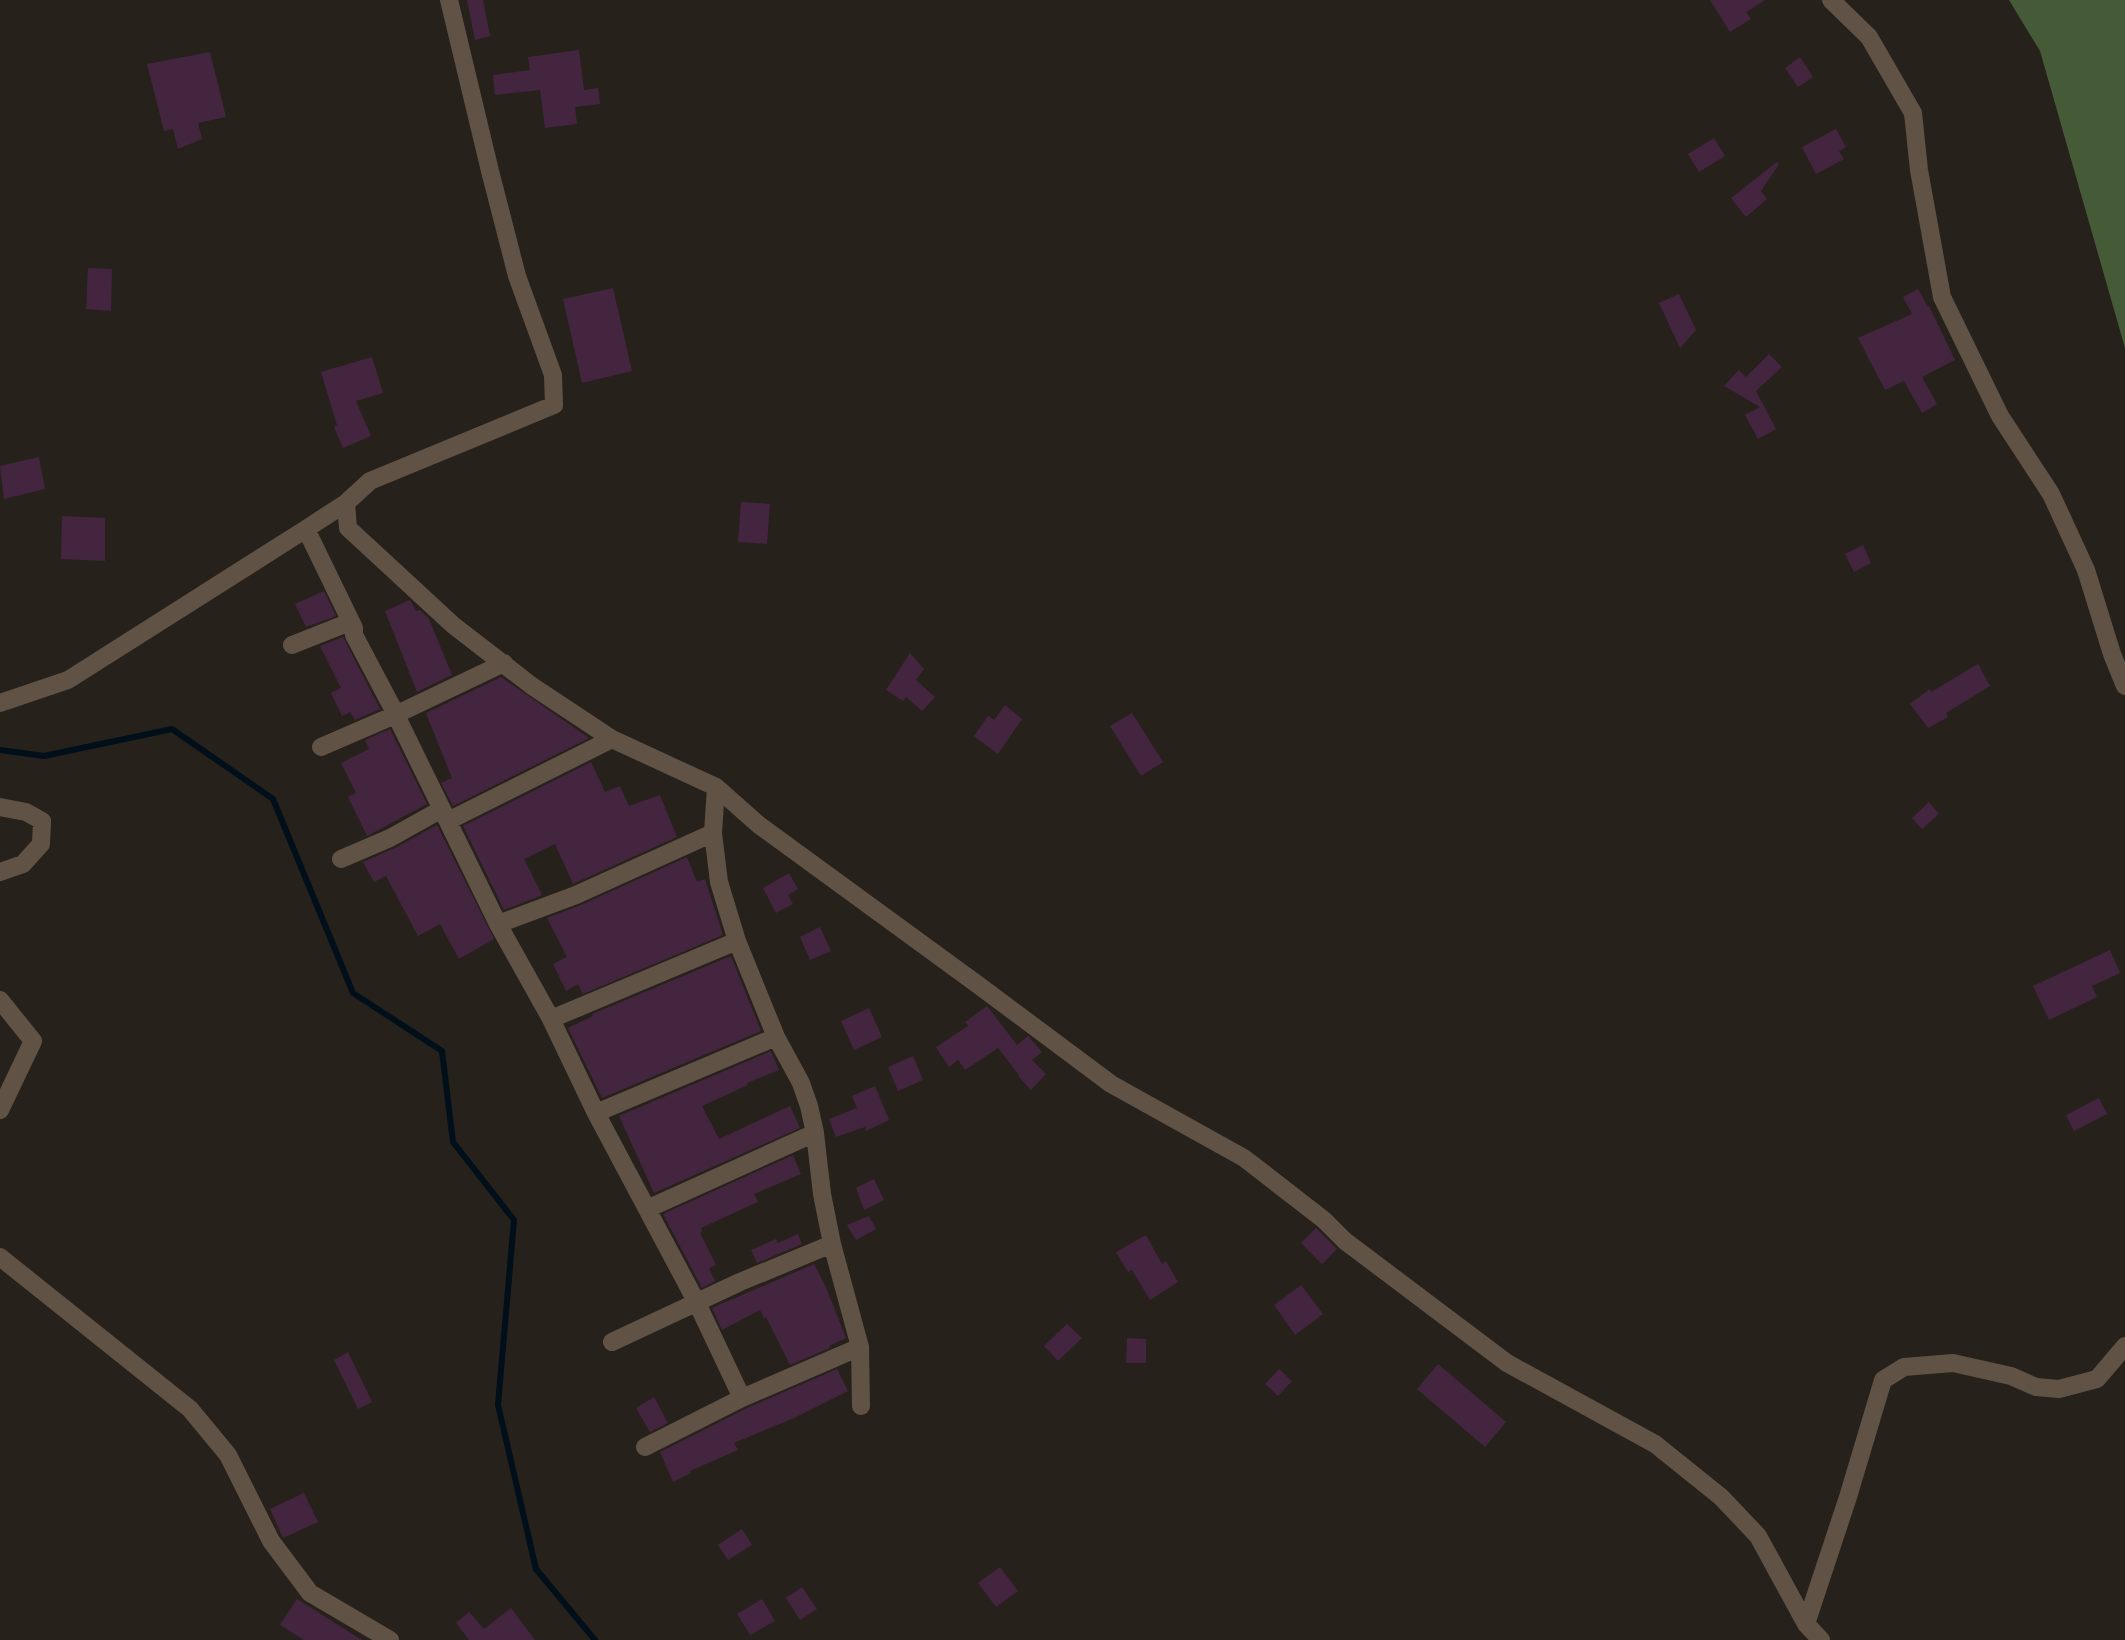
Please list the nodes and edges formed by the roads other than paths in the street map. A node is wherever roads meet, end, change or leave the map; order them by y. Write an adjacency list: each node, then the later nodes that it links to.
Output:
1 (449, 0): 3 (street)
2 (1831, 0): 8 (street)
3 (346, 503): 4 (street); 7 (street)
4 (306, 529): 5 (street); 9 (street)
5 (350, 622): 6 (street); 10 (street)
6 (292, 645)
7 (504, 663): 10 (street); 11 (street)
8 (2125, 686)
9 (0, 704)
10 (395, 715): 12 (street); 15 (street)
11 (612, 739): 13 (street); 15 (street)
12 (321, 747)
13 (716, 787): 16 (street); 37 (street)
14 (0, 807): 18 (street)
15 (445, 815): 17 (street); 19 (street)
16 (714, 833): 19 (street); 20 (street)
17 (341, 859)
18 (0, 872)
19 (498, 924): 22 (street)
20 (737, 941): 22 (street); 23 (street)
21 (0, 1000): 24 (street)
22 (551, 1019): 25 (street)
23 (776, 1037): 25 (street); 26 (street)
24 (0, 1110)
25 (596, 1113): 27 (street)
26 (815, 1133): 27 (street); 28 (street)
27 (647, 1209): 30 (street)
28 (832, 1244): 30 (street); 32 (street)
29 (0, 1257): 38 (street)
30 (697, 1303): 31 (street); 34 (street)
31 (612, 1342)
32 (860, 1347): 34 (street); 35 (street)
33 (2125, 1347): 37 (street)
34 (742, 1398): 36 (street)
35 (861, 1406)
36 (645, 1447)
37 (1806, 1624): 39 (street)
38 (390, 1640)
39 (1821, 1640)

